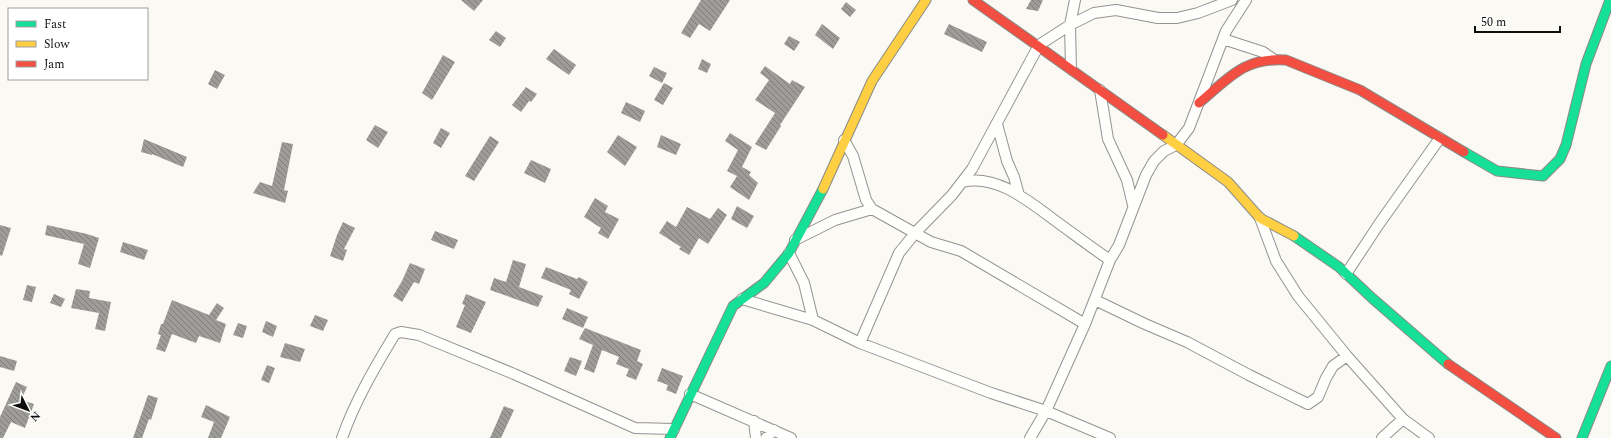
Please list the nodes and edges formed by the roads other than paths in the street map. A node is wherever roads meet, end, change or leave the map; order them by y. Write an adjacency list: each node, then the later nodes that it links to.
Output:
1 (926, 0): 16 (street)
2 (973, 0): 9 (street)
3 (1075, 0): 7 (street)
4 (1232, 0): 7 (street)
5 (1246, 0): 8 (street)
6 (1610, 0): 15 (street)
7 (1070, 25): 9 (street); 11 (street)
8 (1223, 39): 10 (street); 13 (street)
9 (1039, 46): 11 (street); 14 (street)
10 (1273, 59): 13 (street); 15 (street)
11 (1071, 68): 12 (street)
12 (1100, 90): 17 (street); 20 (street)
13 (1199, 102): 17 (street)
14 (997, 124): 18 (street); 19 (street)
15 (1440, 138): 27 (street)
16 (844, 140): 21 (street); 24 (street)
17 (1176, 145): 20 (street); 22 (street)
18 (962, 182): 19 (street); 23 (street)
19 (1019, 195): 26 (street)
20 (1133, 205): 26 (street)
21 (872, 209): 23 (street); 24 (street)
22 (1260, 218): 27 (street); 33 (street)
23 (916, 232): 31 (street); 32 (street)
24 (795, 240): 25 (street)
25 (788, 253): 28 (street); 30 (street)
26 (1110, 260): 29 (street)
27 (1346, 274): 51 (street)
28 (742, 299): 30 (street); 35 (street)
29 (1095, 300): 31 (street); 33 (street)
30 (813, 320): 32 (street)
31 (1085, 324): 36 (street)
32 (860, 343): 36 (street)
33 (1347, 356): 37 (street)
34 (1611, 366): 52 (street)
35 (690, 394): 38 (street); 41 (street)
36 (1046, 411): 47 (street); 48 (street)
37 (1403, 419): 49 (street); 50 (street)
38 (754, 422): 40 (street); 44 (street)
39 (635, 428): 41 (street); 42 (street); 43 (street)
40 (774, 430): 45 (street); 46 (street)
41 (672, 433)
42 (342, 438)
43 (640, 438)
44 (756, 438)
45 (766, 438)
46 (791, 438)
47 (1030, 438)
48 (1110, 438)
49 (1382, 438)
50 (1429, 438)
51 (1556, 438)
52 (1582, 438)

